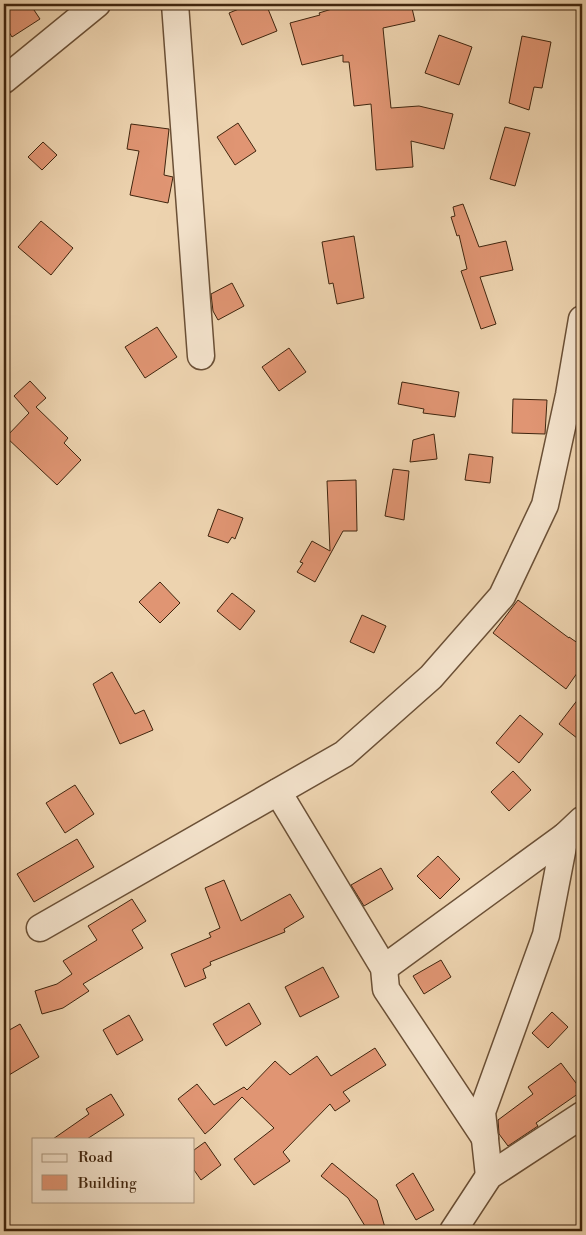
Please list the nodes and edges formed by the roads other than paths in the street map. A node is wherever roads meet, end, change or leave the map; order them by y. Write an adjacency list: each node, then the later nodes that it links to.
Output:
1 (97, 4): 3 (street)
2 (175, 4): 5 (street)
3 (4, 80)
4 (582, 319): 6 (street)
5 (201, 356)
6 (278, 792): 8 (street); 9 (street)
7 (574, 828): 9 (street); 11 (street)
8 (40, 928)
9 (384, 968): 11 (street)
10 (582, 1115): 12 (street)
11 (485, 1138): 12 (street)
12 (488, 1176): 13 (street)
13 (453, 1231)

